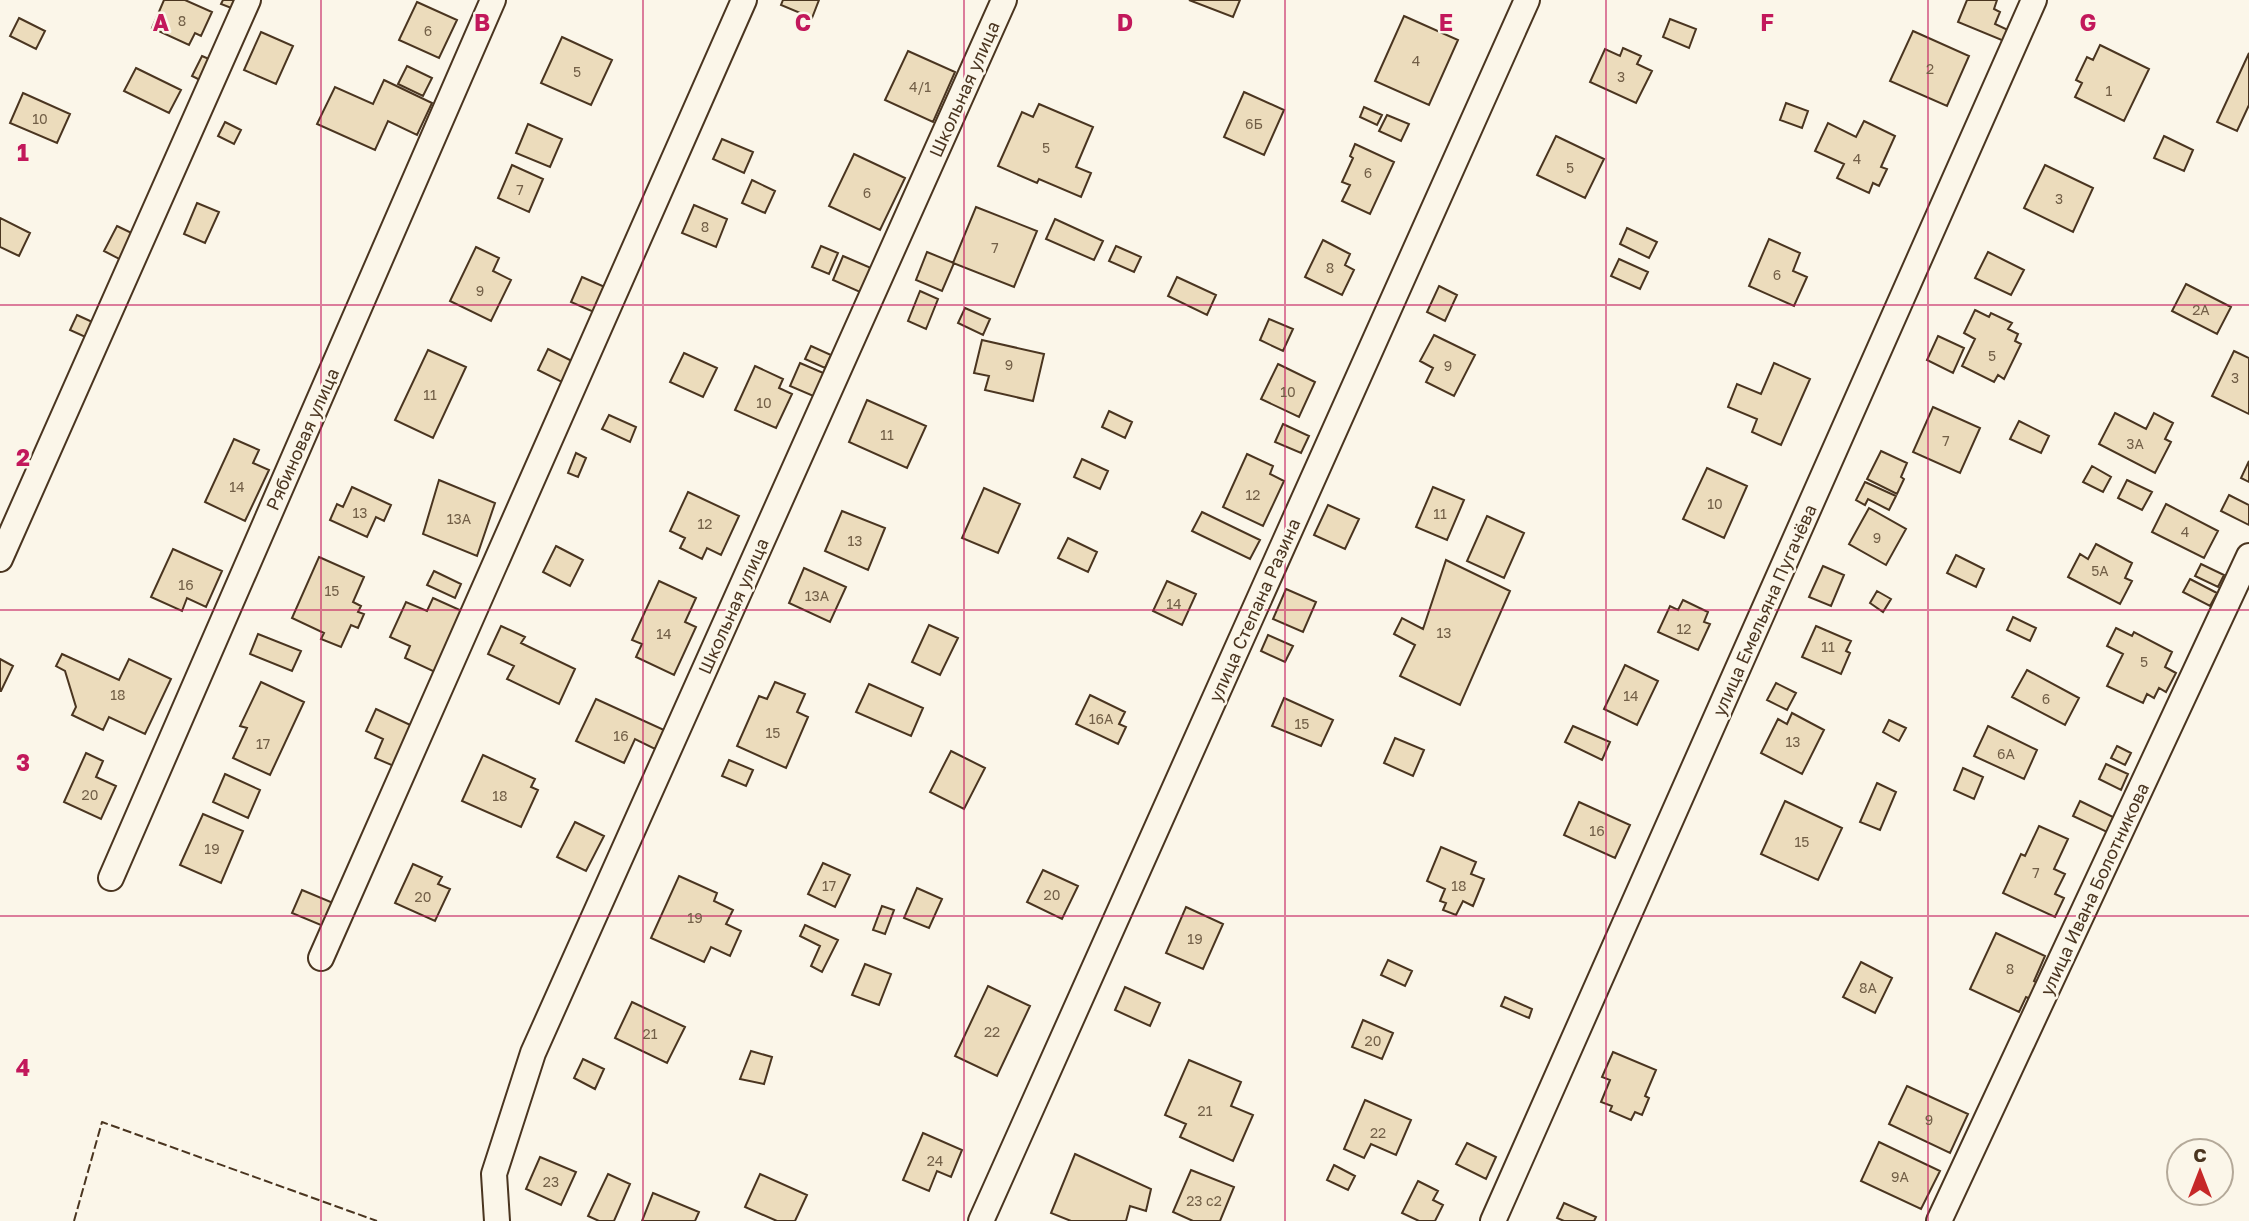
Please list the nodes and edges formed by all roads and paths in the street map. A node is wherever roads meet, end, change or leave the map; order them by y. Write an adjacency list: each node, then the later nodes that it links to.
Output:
1 (248, 0): 8 (street)
2 (493, 0): 9 (street, Рябиновая улица)
3 (744, 0): 10 (street)
4 (1004, 0): 11 (street, Школьная улица)
5 (1527, 0): 12 (street, улица Степана Разина)
6 (2034, 0): 13 (street, улица Емельяна Пугачёва)
7 (2249, 556): 14 (street, улица Ивана Болотникова)
8 (0, 559)
9 (111, 878)
10 (321, 958)
11 (497, 1221)
12 (981, 1221)
13 (1493, 1221)
14 (1939, 1221)

